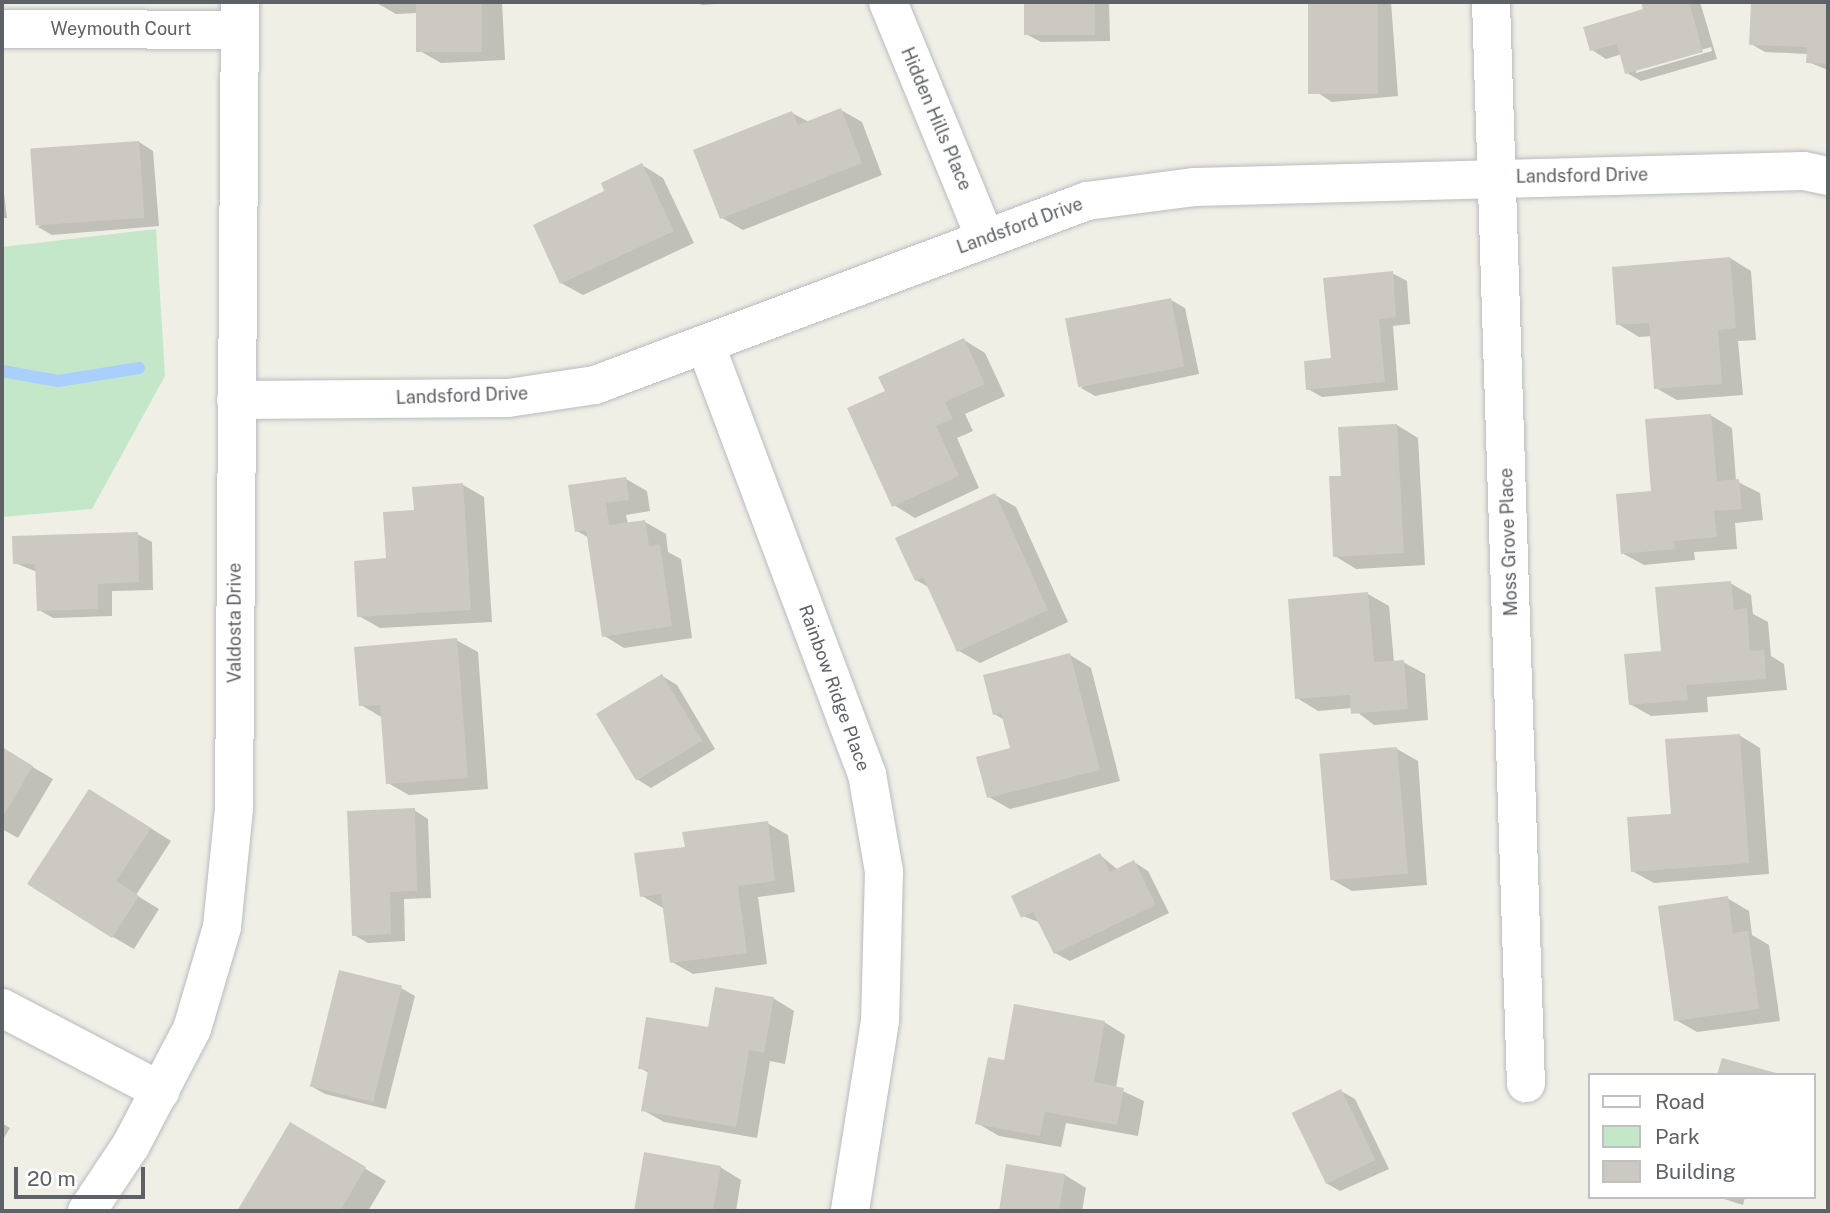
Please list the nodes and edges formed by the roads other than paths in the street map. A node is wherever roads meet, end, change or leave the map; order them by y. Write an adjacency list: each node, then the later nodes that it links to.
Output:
1 (888, 2): 7 (street, Hidden Hills Place)
2 (1490, 2): 6 (street, Moss Grove Place)
3 (240, 16): 4 (street, Weymouth Court); 9 (street, Valdosta Drive)
4 (2, 29)
5 (1828, 176): 6 (street, Landsford Drive)
6 (1496, 178): 7 (street, Landsford Drive); 11 (street, Moss Grove Place)
7 (985, 237): 8 (street, Landsford Drive)
8 (706, 346): 9 (street, Landsford Drive); 14 (street, Rainbow Ridge Place)
9 (236, 400): 12 (street, Valdosta Drive)
10 (2, 1008): 12 (street)
11 (1526, 1083)
12 (161, 1091): 13 (street, Valdosta Drive)
13 (87, 1211)
14 (850, 1211)

